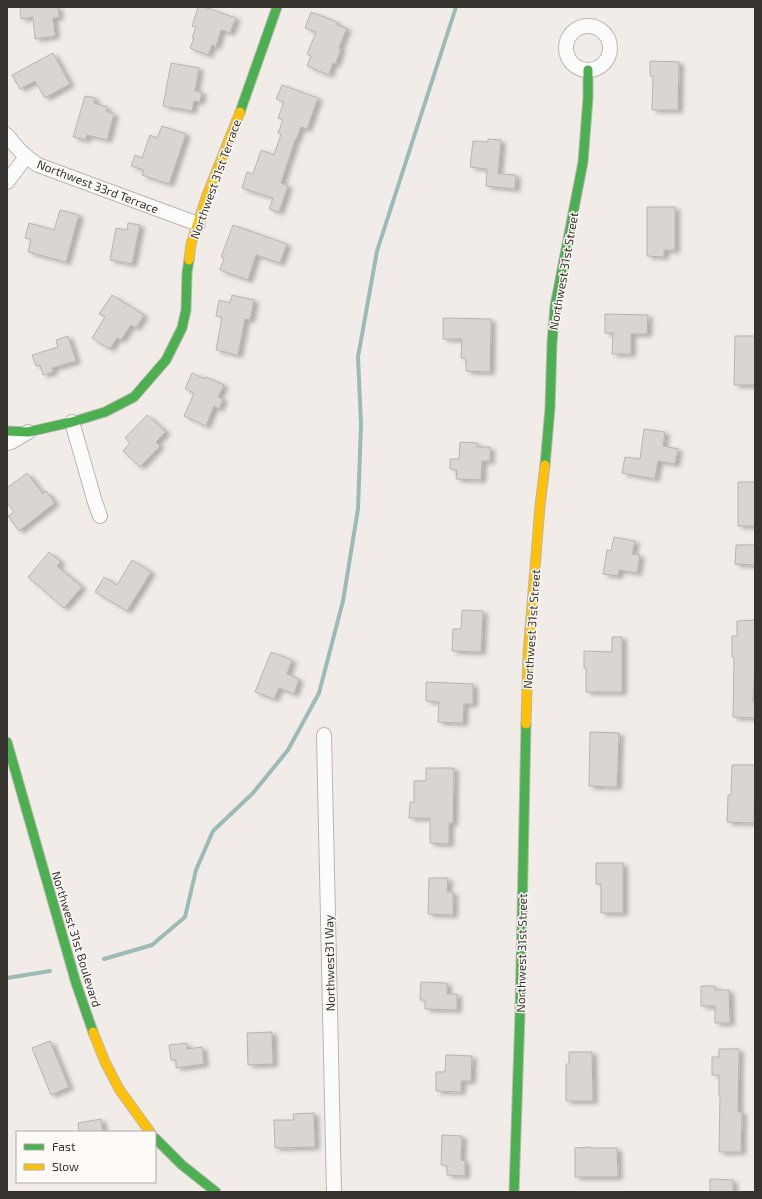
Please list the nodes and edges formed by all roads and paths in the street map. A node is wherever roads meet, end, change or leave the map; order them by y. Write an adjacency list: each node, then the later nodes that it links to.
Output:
1 (277, 7): 6 (street, Northwest 31st Terrace)
2 (588, 70): 18 (street, Northwest 31st Street)
3 (7, 135): 4 (street, Northwest 33rd Terrace)
4 (26, 157): 5 (street); 6 (street, Northwest 33rd Terrace)
5 (7, 182)
6 (198, 224): 7 (street, Northwest 31st Terrace)
7 (72, 422): 9 (street, Northwest 31st Terrace); 11 (street)
8 (7, 431): 9 (street, Northwest 31st Terrace)
9 (28, 432): 10 (street, Northwest 31st Terrace)
10 (7, 443)
11 (100, 516)
12 (324, 735): 17 (street, Northwest31 Way)
13 (7, 742): 14 (street, Northwest 31st Boulevard)
14 (149, 1131)
15 (156, 1139): 16 (street)
16 (216, 1192)
17 (334, 1192)
18 (514, 1192)

